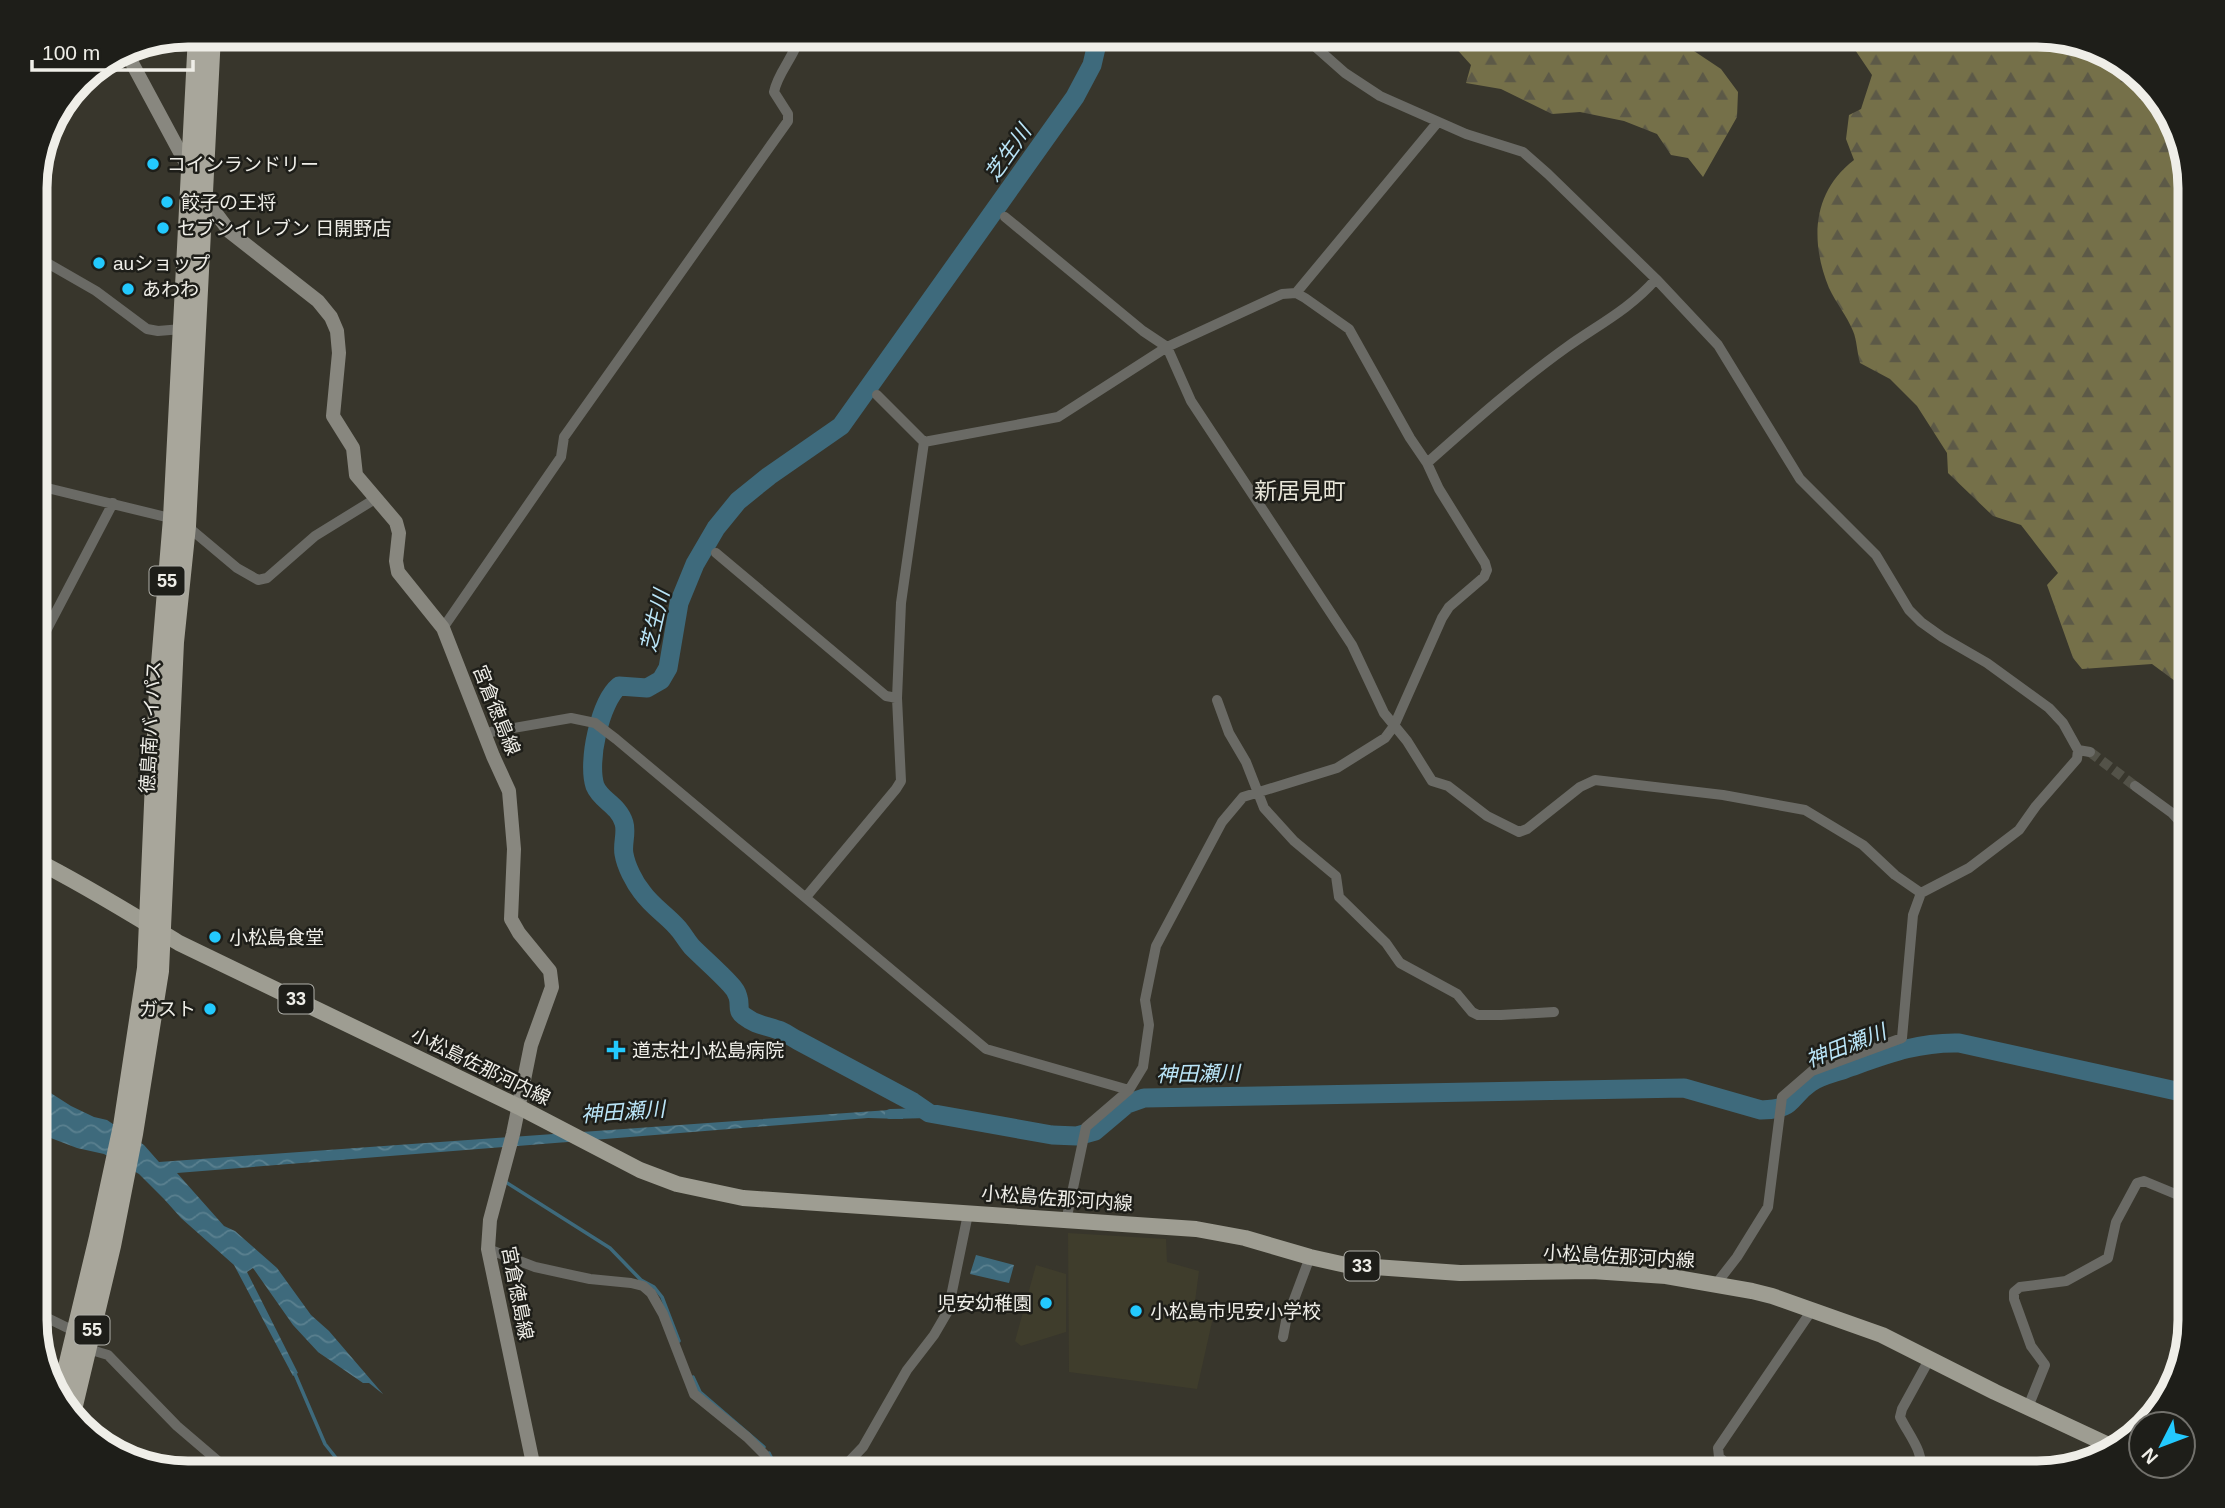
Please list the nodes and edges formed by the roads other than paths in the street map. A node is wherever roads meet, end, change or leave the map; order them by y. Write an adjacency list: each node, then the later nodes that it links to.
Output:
1 (196, 47): 7 (highway, 徳島南バイパス / 55)
2 (211, 47): 8 (highway, 徳島南バイパス / 55)
3 (796, 47): 24 (street)
4 (1316, 47): 6 (street)
5 (130, 60): 7 (main road, 宮倉徳島線)
6 (1437, 123): 11 (street); 12 (street)
7 (190, 170): 8 (main road, 宮倉徳島線); 13 (highway, 徳島南バイパス / 55)
8 (202, 194): 19 (main road, 宮倉徳島線); 21 (highway, 徳島南バイパス / 55)
9 (1005, 217): 14 (street)
10 (48, 263): 13 (street)
11 (1656, 279): 17 (street); 29 (street)
12 (1296, 293): 14 (street); 17 (street)
13 (181, 329): 21 (highway, 徳島南バイパス / 55)
14 (1167, 347): 16 (street); 27 (street)
15 (877, 395): 16 (street)
16 (924, 442): 25 (street)
17 (1427, 463): 27 (street)
18 (48, 488): 20 (street)
19 (375, 499): 21 (street); 24 (main road, 宮倉徳島線)
20 (113, 503): 21 (street); 23 (street)
21 (180, 522): 37 (highway, 徳島南バイパス / 55)
22 (716, 553): 25 (street)
23 (48, 627)
24 (443, 628): 28 (main road, 宮倉徳島線)
25 (897, 698): 36 (street)
26 (1217, 700): 32 (street)
27 (1394, 726): 32 (street); 35 (street)
28 (485, 733): 36 (street); 40 (main road, 宮倉徳島線)
29 (2078, 750): 30 (street); 35 (street)
30 (2090, 752)
31 (2135, 786): 33 (street)
32 (1257, 793): 38 (street); 39 (street)
33 (2178, 820)
34 (48, 866): 37 (main road, 小松島佐那河内線 / 33)
35 (1921, 893): 47 (street)
36 (806, 897): 39 (street)
37 (154, 927): 40 (main road, 小松島佐那河内線 / 33); 44 (highway, 徳島南バイパス / 55)
38 (1554, 1012)
39 (1129, 1090): 43 (street)
40 (519, 1107): 42 (main road, 小松島佐那河内線 / 33); 45 (main road, 宮倉徳島線)
41 (2178, 1195): 56 (street)
42 (968, 1214): 43 (main road, 小松島佐那河内線 / 33); 61 (street)
43 (1066, 1221): 46 (main road, 小松島佐那河内線 / 33)
44 (105, 1242): 50 (highway, 徳島南バイパス / 55); 52 (highway, 徳島南バイパス / 55)
45 (488, 1250): 59 (main road, 宮倉徳島線); 60 (street)
46 (1310, 1257): 47 (main road, 小松島佐那河内線 / 33); 51 (street)
47 (1716, 1284): 48 (main road, 小松島佐那河内線 / 33)
48 (1812, 1310): 53 (main road, 小松島佐那河内線 / 33); 62 (street)
49 (48, 1318): 50 (street)
50 (76, 1332): 54 (highway, 徳島南バイパス / 55)
51 (1283, 1337)
52 (88, 1349): 55 (highway, 徳島南バイパス / 55); 58 (street)
53 (1930, 1358): 56 (main road, 小松島佐那河内線 / 33); 63 (street)
54 (63, 1384)
55 (75, 1403)
56 (2028, 1407): 57 (main road, 小松島佐那河内線 / 33)
57 (2105, 1443)
58 (217, 1461)
59 (532, 1461)
60 (767, 1461)
61 (850, 1461)
62 (1723, 1461)
63 (1922, 1461)

